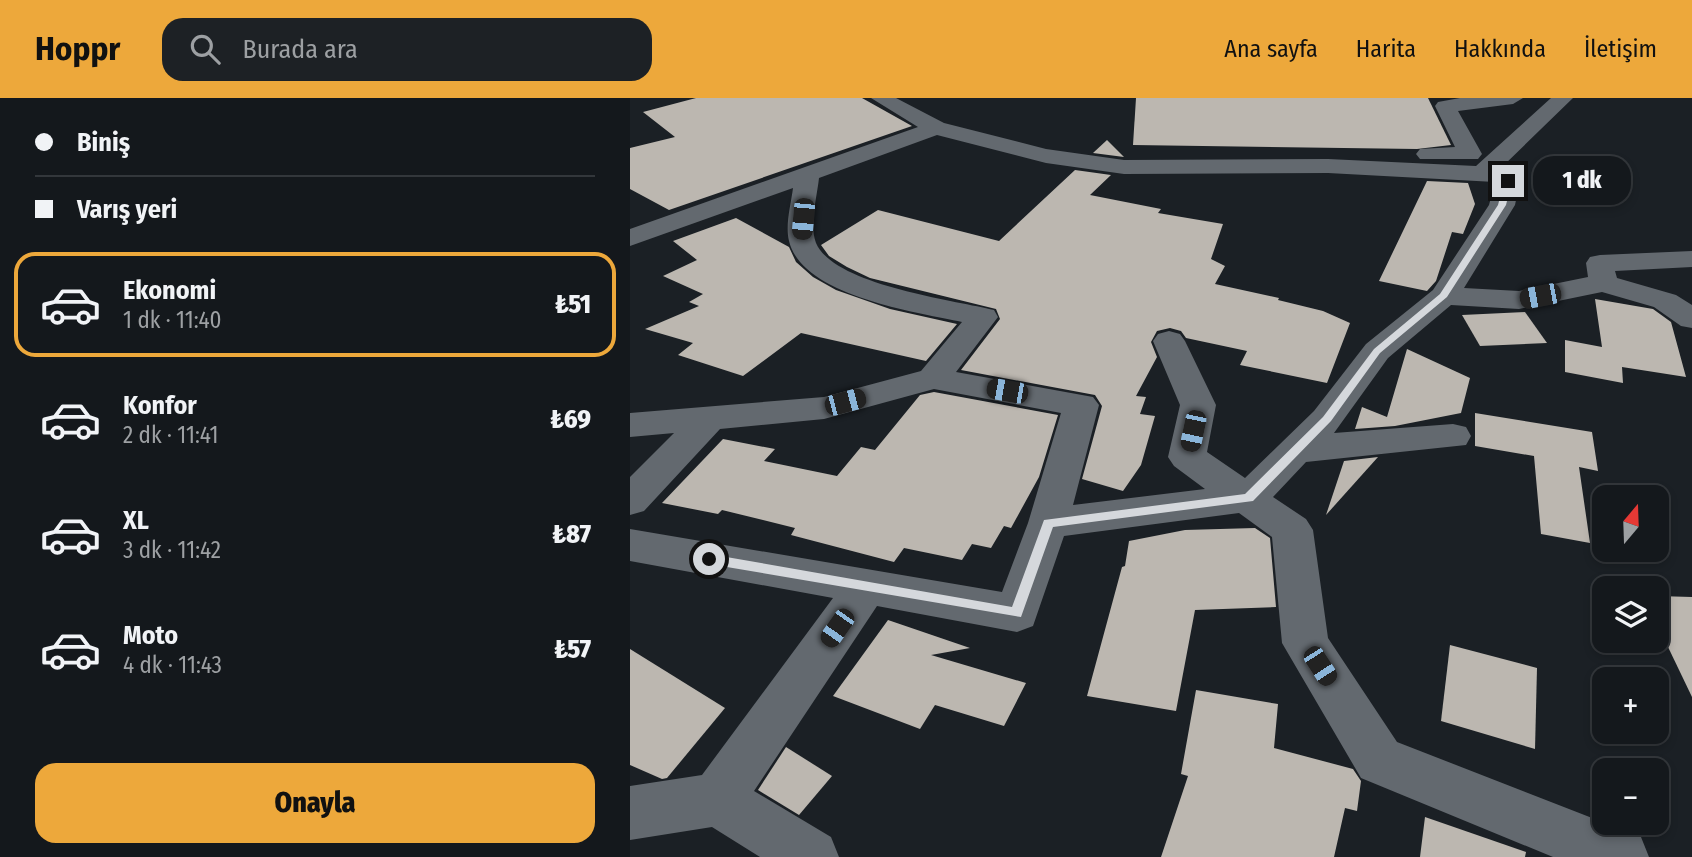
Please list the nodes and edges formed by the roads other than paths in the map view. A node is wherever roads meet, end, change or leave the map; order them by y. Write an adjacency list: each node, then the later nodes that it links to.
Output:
1 (881, 98): 4 (street)
2 (1513, 98): 5 (street)
3 (1563, 98): 6 (street)
4 (936, 128): 6 (street); 7 (street)
5 (1146, 148)
6 (1482, 173): 11 (street)
7 (807, 174): 8 (street); 14 (street)
8 (630, 237)
9 (1692, 259): 10 (street)
10 (1603, 284): 11 (street); 12 (street)
11 (1444, 296): 18 (street)
12 (1692, 319)
13 (1169, 341): 19 (street)
14 (933, 378): 15 (street); 21 (street)
15 (710, 418): 16 (street); 20 (street)
16 (630, 425)
17 (1453, 436): 18 (street)
18 (1295, 451): 19 (street)
19 (1248, 498): 21 (street); 27 (street)
20 (630, 501)
21 (1048, 523): 23 (street)
22 (630, 545): 23 (street)
23 (867, 585): 24 (street)
24 (717, 799): 25 (street); 26 (street)
25 (630, 813)
26 (811, 857)
27 (1621, 857)

